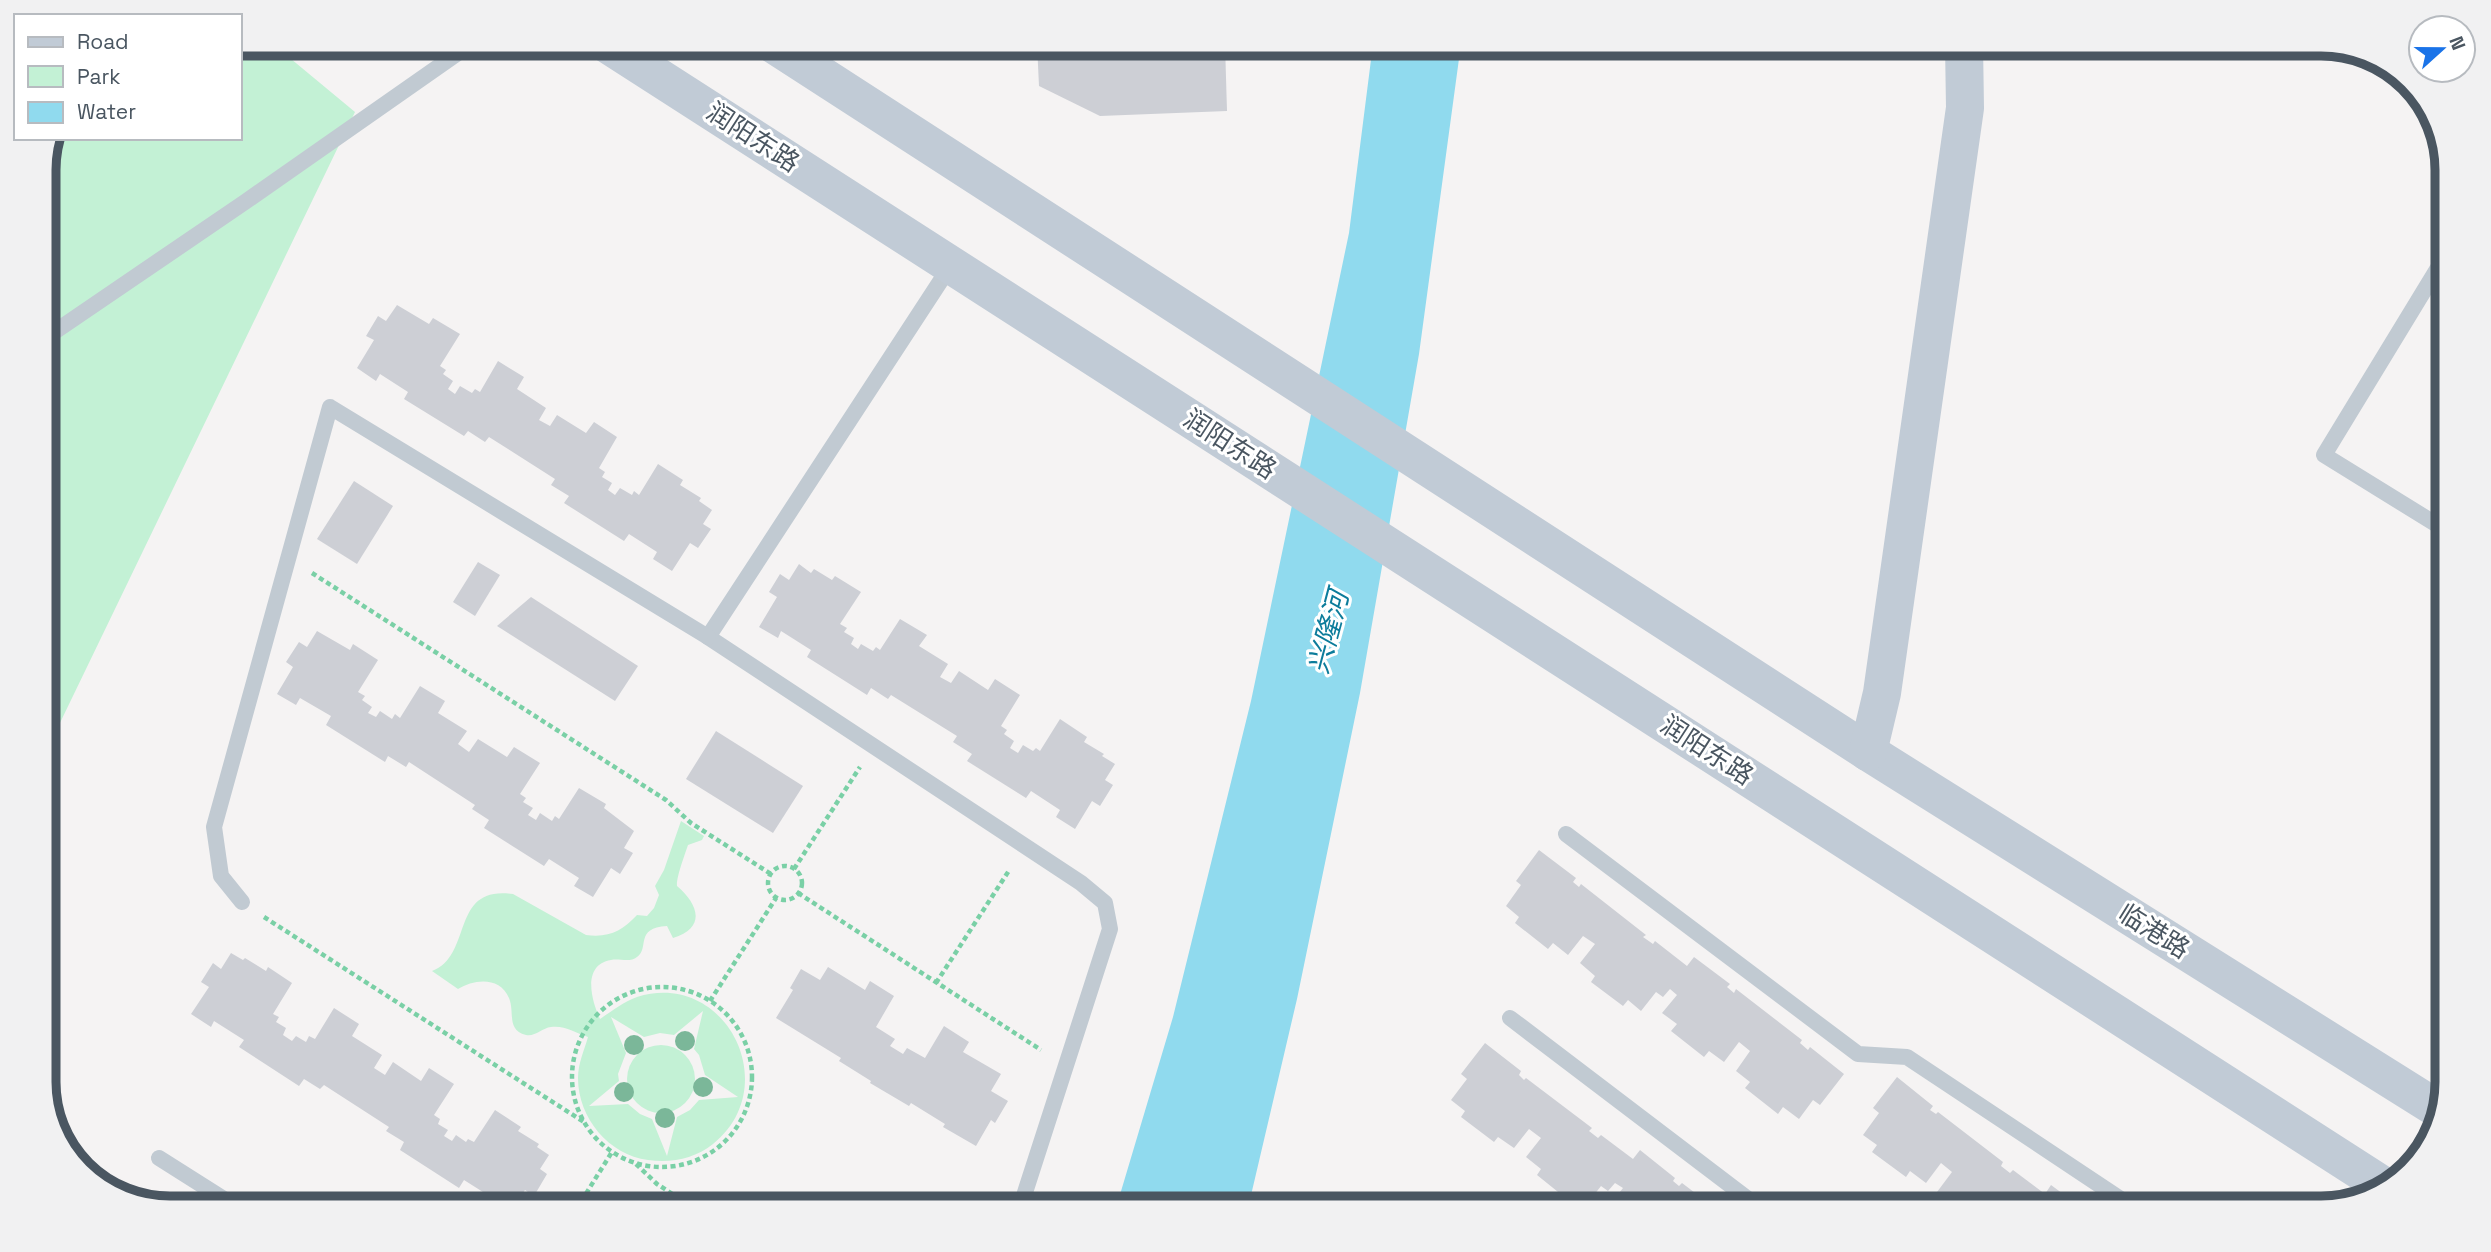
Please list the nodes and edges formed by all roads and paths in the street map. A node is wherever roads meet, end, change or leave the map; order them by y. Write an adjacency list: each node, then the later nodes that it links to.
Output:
1 (454, 56): 7 (lane)
2 (626, 56): 5 (main road, 润阳东路)
3 (792, 56): 12 (main road)
4 (1964, 56): 12 (main road)
5 (951, 265): 10 (lane); 29 (main road, 润阳东路)
6 (2435, 273): 8 (lane)
7 (56, 331)
8 (2435, 524)
9 (302, 567): 16 (path)
10 (708, 637): 11 (lane); 19 (lane)
11 (873, 746): 14 (lane); 15 (path)
12 (1868, 752): 24 (main road, 临港路)
13 (1566, 834): 35 (lane)
14 (1024, 846): 20 (path); 23 (lane)
15 (794, 869): 16 (path); 17 (path)
16 (771, 874): 18 (path)
17 (798, 893): 18 (path); 20 (path)
18 (776, 898): 21 (path)
19 (242, 902): 25 (path)
20 (936, 983): 23 (path)
21 (710, 1001): 25 (path); 28 (path)
22 (1510, 1018): 34 (lane)
23 (1066, 1066): 33 (lane)
24 (2432, 1106)
25 (584, 1122): 26 (path)
26 (612, 1152): 28 (path); 31 (path)
27 (159, 1158): 30 (lane)
28 (635, 1164): 32 (path)
29 (2377, 1182)
30 (219, 1196)
31 (584, 1196)
32 (676, 1196)
33 (1024, 1196)
34 (1744, 1196)
35 (2116, 1196)

